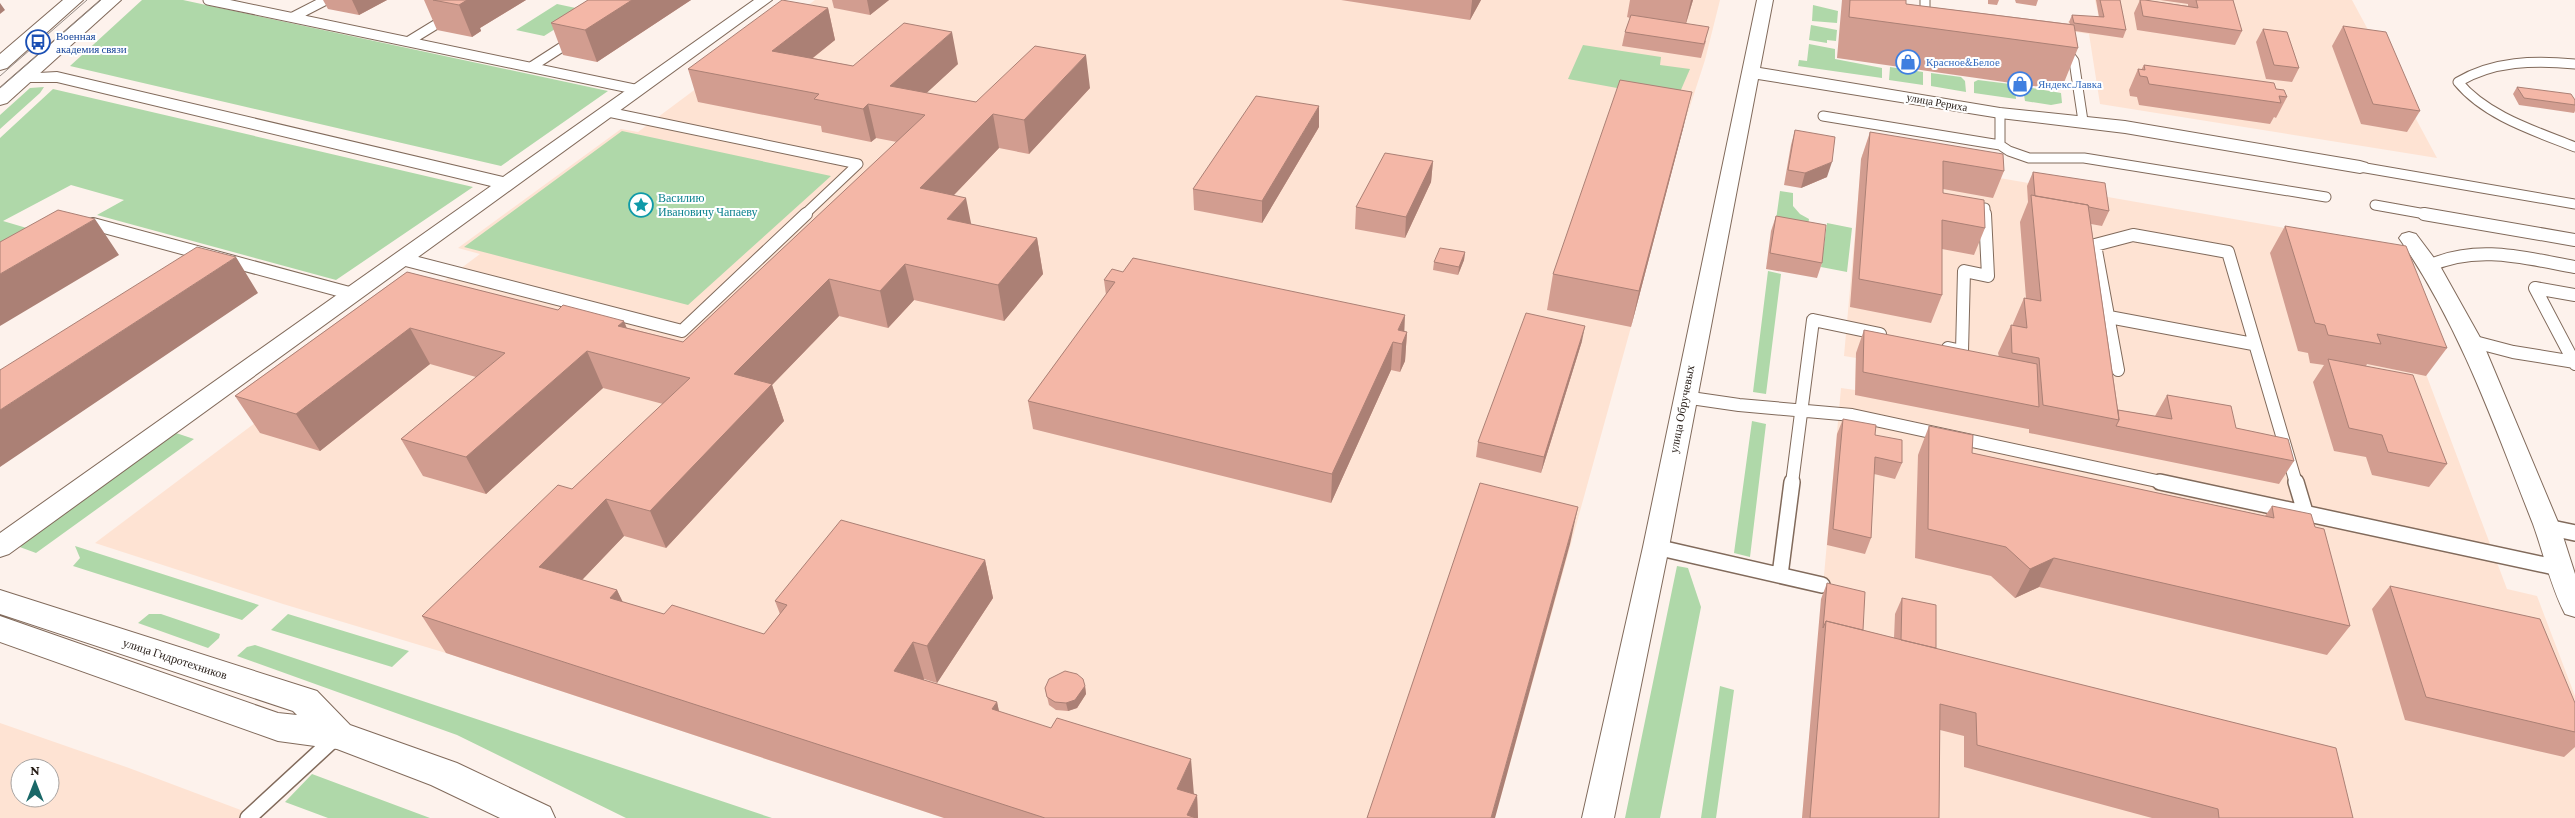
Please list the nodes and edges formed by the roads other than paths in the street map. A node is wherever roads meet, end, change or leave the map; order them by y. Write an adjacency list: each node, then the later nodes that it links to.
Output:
1 (74, 0): 14 (street)
2 (112, 0): 18 (street)
3 (208, 0): 9 (lane)
4 (326, 0): 9 (lane)
5 (476, 0): 12 (lane)
6 (764, 0): 19 (street)
7 (1765, 0): 17 (street, улица Обручевых)
8 (1925, 0): 10 (lane)
9 (293, 17): 12 (lane)
10 (1932, 31)
11 (579, 36): 16 (lane)
12 (409, 41): 16 (lane)
13 (2050, 50): 24 (lane)
14 (0, 64)
15 (2575, 64): 26 (lane)
16 (531, 67): 19 (lane)
17 (1750, 72): 22 (street, улица Рериха); 50 (street, улица Обручевых)
18 (25, 78): 20 (street); 28 (street)
19 (639, 90): 21 (street)
20 (0, 100)
21 (608, 112): 28 (street); 36 (lane)
22 (2000, 113): 24 (street, улица Рериха); 25 (lane)
23 (1822, 116): 25 (lane)
24 (2083, 121): 27 (street, улица Рериха)
25 (2000, 146): 29 (lane)
26 (2575, 147)
27 (2360, 167): 30 (lane)
28 (507, 184): 36 (street)
29 (2326, 197)
30 (2575, 204)
31 (2375, 205): 35 (lane)
32 (1985, 208): 47 (lane)
33 (76, 234): 37 (lane)
34 (2409, 238): 38 (street)
35 (2575, 240)
36 (402, 259): 41 (street)
37 (232, 261): 40 (lane); 41 (lane)
38 (2428, 266): 39 (lane); 45 (street)
39 (2575, 267)
40 (216, 271)
41 (353, 294): 55 (street)
42 (2575, 295): 48 (lane)
43 (2109, 317): 46 (lane); 46 (lane); 49 (lane)
44 (1895, 337): 51 (lane)
45 (2471, 341): 48 (lane); 53 (street)
46 (2254, 344): 52 (lane)
47 (1934, 345)
48 (2575, 362)
49 (2118, 370)
50 (1684, 397): 51 (lane); 56 (street, улица Обручевых)
51 (1800, 408): 52 (lane); 58 (lane)
52 (2305, 512): 57 (lane)
53 (2547, 527): 54 (lane); 57 (street)
54 (2575, 533)
55 (0, 547)
56 (1656, 547): 58 (lane); 66 (street, улица Обручевых)
57 (2559, 568): 61 (street)
58 (1780, 575): 59 (lane)
59 (1822, 585)
60 (0, 602): 63 (street, улица Гидротехников)
61 (2575, 606)
62 (0, 629): 63 (street, улица Гидротехников)
63 (338, 735): 64 (lane); 65 (street, улица Гидротехников)
64 (248, 818)
65 (538, 818)
66 (1598, 818)

